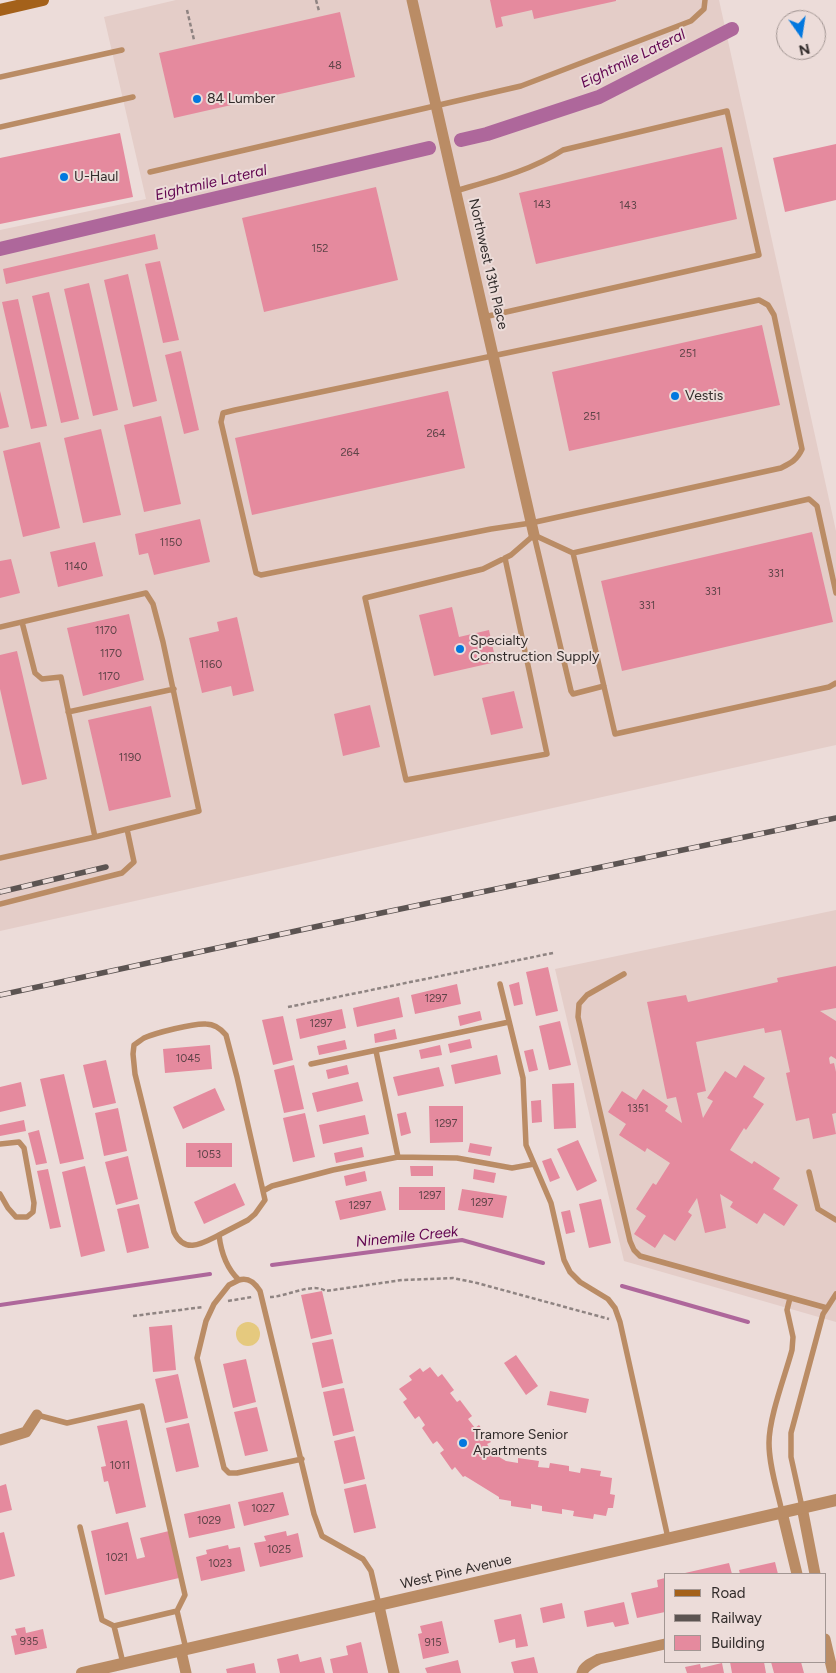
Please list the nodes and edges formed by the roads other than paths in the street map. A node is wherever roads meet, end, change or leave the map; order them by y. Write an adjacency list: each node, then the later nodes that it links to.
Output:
1 (43, 0): 4 (main road)
2 (412, 0): 8 (street, Northwest 13th Place)
3 (705, 0): 8 (lane)
4 (0, 10)
5 (122, 50): 6 (lane)
6 (0, 77)
7 (133, 97): 9 (lane)
8 (436, 106): 10 (lane); 11 (street, Northwest 13th Place)
9 (0, 127)
10 (150, 172)
11 (455, 191): 12 (street, Northwest 13th Place); 12 (lane)
12 (484, 317): 13 (street, Northwest 13th Place)
13 (493, 356): 14 (street, Northwest 13th Place); 14 (lane); 14 (lane)
14 (531, 522): 15 (street, Northwest 13th Place)
15 (534, 535): 16 (lane); 17 (lane); 22 (lane)
16 (573, 553): 18 (lane); 22 (lane)
17 (505, 558): 17 (lane)
18 (836, 593)
19 (22, 622): 20 (lane); 23 (lane); 24 (lane)
20 (0, 627)
21 (836, 683): 22 (lane)
22 (604, 686)
23 (174, 689): 24 (lane); 25 (lane)
24 (68, 712): 26 (lane)
25 (126, 829): 26 (lane); 28 (lane)
26 (95, 836): 27 (lane)
27 (0, 858)
28 (0, 904)
29 (624, 974): 44 (lane)
30 (500, 984): 31 (lane)
31 (510, 1022): 32 (lane); 36 (lane)
32 (376, 1051): 33 (lane); 35 (lane)
33 (311, 1064)
34 (0, 1144): 39 (lane)
35 (398, 1157): 36 (lane); 38 (lane)
36 (534, 1164): 53 (lane)
37 (809, 1172): 40 (lane)
38 (263, 1191): 41 (lane); 41 (lane)
39 (0, 1194)
40 (836, 1220)
41 (219, 1235): 42 (lane)
42 (239, 1280): 48 (lane); 48 (lane)
43 (836, 1294): 45 (lane)
44 (790, 1298): 45 (lane); 51 (lane)
45 (827, 1308): 50 (lane)
46 (37, 1415): 47 (street); 57 (lane)
47 (0, 1440)
48 (302, 1459): 56 (lane)
49 (836, 1500): 50 (street, West Pine Avenue)
50 (802, 1507): 51 (street, West Pine Avenue); 55 (street)
51 (782, 1512): 53 (street, West Pine Avenue); 54 (street)
52 (80, 1527): 58 (lane)
53 (668, 1538): 56 (street, West Pine Avenue)
54 (797, 1573)
55 (815, 1573)
56 (379, 1606): 61 (street, West Pine Avenue); 66 (street)
57 (177, 1611): 58 (lane); 61 (lane)
58 (114, 1626): 62 (lane)
59 (826, 1643): 67 (street)
60 (664, 1644): 63 (street)
61 (184, 1650): 62 (street, West Pine Avenue); 65 (street)
62 (123, 1664): 64 (street, West Pine Avenue)
63 (582, 1672)
64 (82, 1673)
65 (186, 1673)
66 (394, 1673)
67 (833, 1673)

